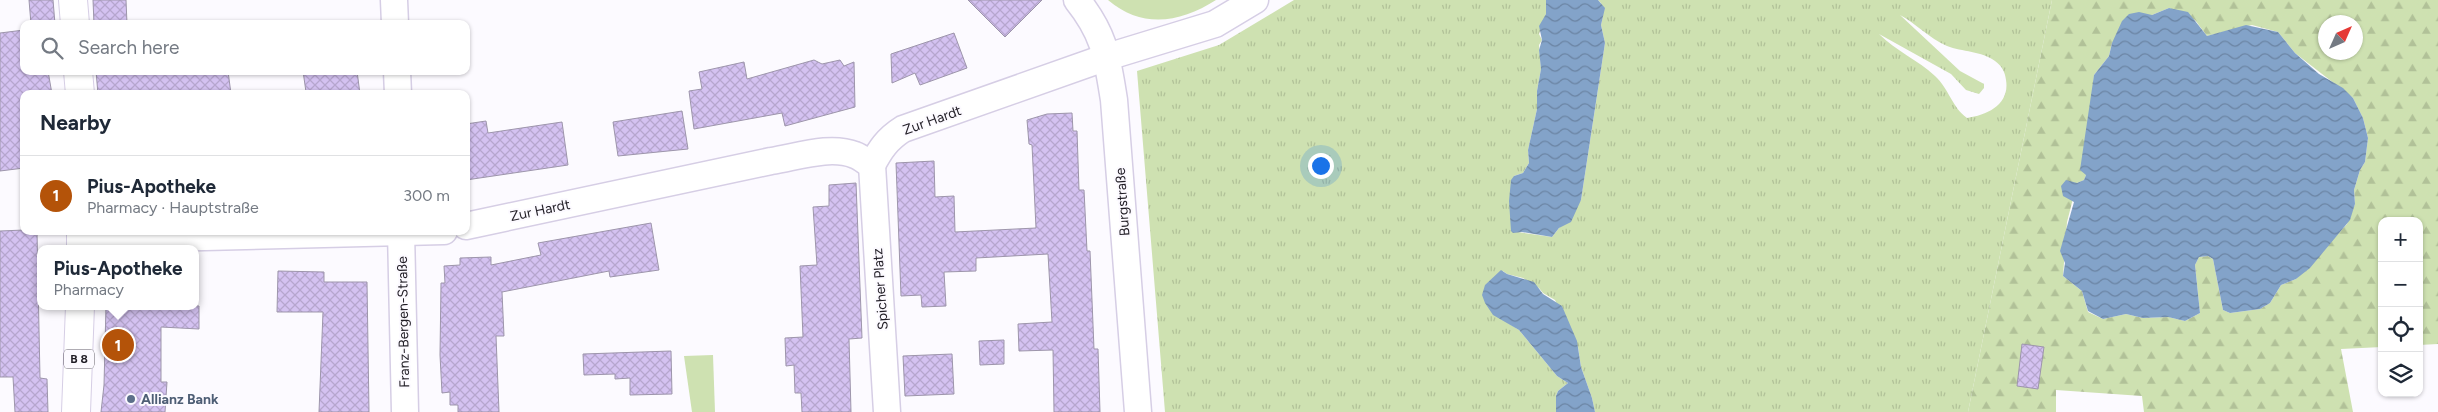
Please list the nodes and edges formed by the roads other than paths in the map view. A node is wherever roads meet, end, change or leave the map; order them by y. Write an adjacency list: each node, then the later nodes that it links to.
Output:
1 (73, 0): 5 (main road)
2 (394, 0): 6 (street)
3 (1077, 0): 7 (street, Burgstraße)
4 (1255, 0): 7 (street, Zur Hardt)
5 (75, 20)
6 (395, 20)
7 (1107, 57): 12 (street, Zur Hardt); 21 (street, Burgstraße)
8 (78, 75): 10 (main road)
9 (397, 75): 11 (street)
10 (80, 90)
11 (398, 90)
12 (872, 165): 13 (street, Zur Hardt); 20 (street, Spicher Platz)
13 (470, 225)
14 (259, 235): 16 (street)
15 (401, 235): 19 (street, Franz-Bergen-Straße)
16 (81, 240)
17 (80, 310): 18 (main road, B 8)
18 (76, 412)
19 (405, 412)
20 (887, 412)
21 (1138, 412)

